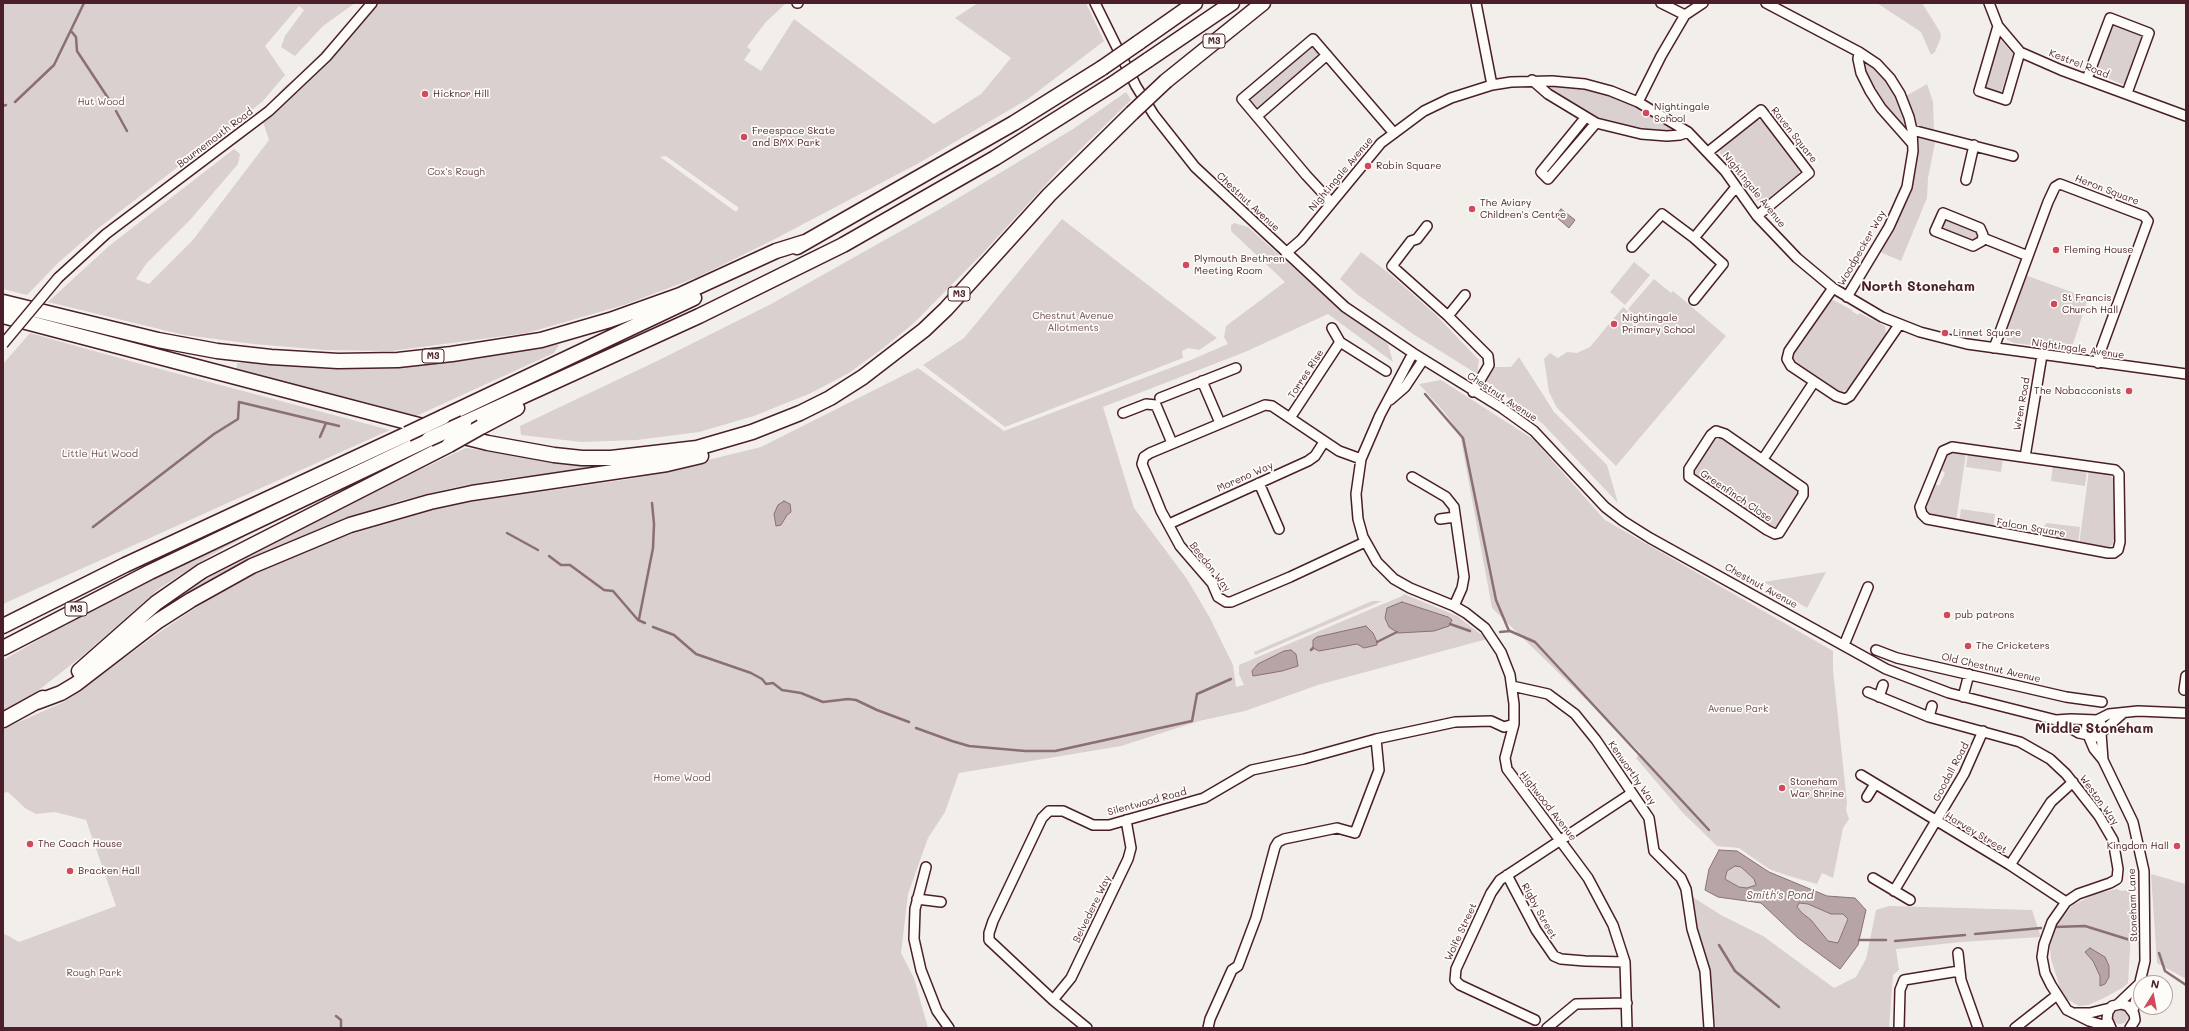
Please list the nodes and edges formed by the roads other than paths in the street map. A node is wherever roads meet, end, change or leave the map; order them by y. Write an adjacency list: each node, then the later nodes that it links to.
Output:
1 (372, 3): 53 (street, Bournemouth Road, bridge)
2 (1095, 3): 41 (street, Chestnut Avenue)
3 (1195, 3): 39 (highway, M3, bridge)
4 (1232, 3): 64 (highway, M3, bridge)
5 (1263, 3): 71 (highway, M3, bridge)
6 (1476, 3): 18 (street)
7 (1661, 3): 11 (street)
8 (1704, 3): 11 (street)
9 (1766, 3): 13 (street, Woodpecker Way)
10 (1989, 3): 12 (street, Kestrel Road)
11 (1686, 15): 20 (street)
12 (1998, 26): 14 (street, Kestrel Road); 14 (street)
13 (1859, 52): 25 (street, Woodpecker Way); 28 (street)
14 (2020, 52): 16 (street, Kestrel Road)
15 (1327, 55): 21 (street); 21 (street); 26 (street)
16 (2087, 79): 19 (street, Kestrel Road); 19 (street)
17 (1532, 80): 18 (street, Nightingale Avenue); 20 (street, Nightingale Avenue); 23 (street)
18 (1492, 85): 26 (street, Nightingale Avenue)
19 (2127, 93): 22 (street, Kestrel Road)
20 (1638, 102): 27 (street, Nightingale Avenue)
21 (1257, 116): 34 (street)
22 (2186, 116)
23 (1585, 118): 24 (street); 24 (street)
24 (1596, 123): 27 (street)
25 (1912, 130): 28 (street, Woodpecker Way); 29 (street)
26 (1393, 132): 34 (street, Nightingale Avenue)
27 (1688, 132): 30 (street, Nightingale Avenue)
28 (1912, 142): 45 (street, Woodpecker Way)
29 (1974, 145): 31 (street); 32 (street)
30 (1708, 152): 33 (street, Nightingale Avenue); 35 (street, Raven Square)
31 (2013, 156)
32 (1966, 180)
33 (1736, 187): 35 (street, Nightingale Avenue); 37 (street)
34 (1331, 202): 41 (street, Nightingale Avenue)
35 (1757, 216): 43 (street, Nightingale Avenue)
36 (1427, 226): 49 (street)
37 (1694, 238): 40 (street); 46 (street)
38 (1983, 238): 38 (street); 42 (street)
39 (805, 242): 47 (highway, M3); 84 (highway, M3, bridge)
40 (1632, 247)
41 (1286, 253): 55 (street, Chestnut Avenue)
42 (2028, 256): 54 (street, Heron Square); 58 (street, Heron Square)
43 (1833, 288): 45 (street, Nightingale Avenue); 63 (street)
44 (1465, 295): 49 (street)
45 (1847, 297): 50 (street, Nightingale Avenue)
46 (1694, 300)
47 (3, 302)
48 (3, 316): 71 (highway, M3)
49 (1448, 316): 65 (street)
50 (1899, 325): 54 (street, Nightingale Avenue); 63 (street)
51 (1332, 328): 52 (street)
52 (1340, 342): 60 (street); 69 (street, Torres Rise)
53 (3, 344)
54 (1994, 348): 56 (street, Nightingale Avenue)
55 (1413, 354): 57 (street, Chestnut Avenue); 67 (street, Highwood Avenue)
56 (2042, 355): 58 (street, Nightingale Avenue); 74 (street, Wren Road)
57 (1424, 360): 65 (street, Chestnut Avenue); 67 (street, Highwood Avenue)
58 (2098, 363): 61 (street, Nightingale Avenue)
59 (1236, 368): 62 (street)
60 (1386, 371)
61 (2186, 374)
62 (1202, 381): 66 (street); 70 (street)
63 (1814, 382): 76 (street)
64 (542, 387): 90 (highway, M3, bridge); 100 (highway, M3, bridge)
65 (1473, 392): 89 (street, Chestnut Avenue)
66 (1160, 398)
67 (1389, 401): 75 (street, Highwood Avenue)
68 (1123, 413): 73 (street)
69 (1290, 418): 70 (street, Beedon Way); 72 (street, Beedon Way)
70 (1220, 423): 73 (street, Beedon Way)
71 (752, 432): 100 (highway, M3)
72 (1324, 442): 75 (street, Beedon Way); 78 (street, Moreno Way)
73 (1172, 443): 81 (street, Beedon Way)
74 (2025, 457): 74 (street, Falcon Square)
75 (1361, 459): 83 (street, Highwood Avenue)
76 (1763, 459): 76 (street, Greenfinch Close)
77 (1412, 477): 79 (street)
78 (1259, 483): 81 (street, Moreno Way); 82 (street)
79 (1454, 517): 80 (street); 86 (street)
80 (1440, 518)
81 (1169, 524): 83 (street, Beedon Way)
82 (1279, 528)
83 (1365, 542): 86 (street, Highwood Avenue)
84 (125, 566): 87 (highway, M3); 88 (highway, M3)
85 (1868, 587): 89 (street)
86 (1454, 606): 95 (street, Highwood Avenue)
87 (3, 616)
88 (3, 626)
89 (1844, 645): 99 (street, Chestnut Avenue)
90 (3, 648)
91 (1876, 650): 92 (street, Old Chestnut Avenue)
92 (1969, 674): 99 (street); 101 (street, Old Chestnut Avenue)
93 (2186, 676): 96 (street)
94 (1883, 685): 98 (street)
95 (1512, 686): 109 (street, Highwood Avenue); 118 (street, Kenworthy Way)
96 (2184, 690)
97 (1868, 692): 98 (street, Weston Way)
98 (1879, 697): 105 (street, Weston Way)
99 (1963, 697): 107 (street, Chestnut Avenue)
100 (37, 702): 106 (highway, M3)
101 (2102, 702)
102 (1932, 706): 105 (street)
103 (2186, 713): 104 (street, Chestnut Avenue)
104 (2122, 714): 108 (street, Chestnut Avenue); 111 (street)
105 (1929, 718): 110 (street, Weston Way)
106 (3, 720)
107 (2056, 720): 108 (street, Chestnut Avenue); 112 (street, Chestnut Avenue)
108 (2094, 720): 111 (street); 112 (street)
109 (1514, 724): 113 (street, Silentwood Road); 122 (street, Highwood Avenue)
110 (1983, 731): 116 (street, Weston Way); 121 (street, Goodall Road)
111 (2102, 733): 112 (street); 114 (street, Stoneham Lane)
112 (2088, 735): 114 (street, Stoneham Lane)
113 (1376, 738): 120 (street, Silentwood Road); 149 (street)
114 (2103, 760): 135 (street, Stoneham Lane)
115 (1861, 775): 117 (street, Harvey Street)
116 (2073, 782): 123 (street); 131 (street, Weston Way)
117 (1875, 784): 119 (street); 121 (street, Harvey Street)
118 (1632, 793): 122 (street, Wolfe Street); 152 (street, Kenworthy Way)
119 (1867, 797)
120 (1126, 820): 138 (street, Belvedere Way); 138 (street, Silentwood Road)
121 (1936, 822): 123 (street, Harvey Street); 127 (street, Goodall Road)
122 (1561, 840): 125 (street, Wolfe Street); 133 (street, Highwood Avenue)
123 (2010, 865): 131 (street, Harvey Street)
124 (926, 867): 128 (street)
125 (1507, 875): 133 (street, Rigby Street); 144 (street, Wolfe Street)
126 (1873, 878): 127 (street)
127 (1894, 891): 129 (street)
128 (917, 899): 130 (street); 147 (street)
129 (1910, 900)
130 (941, 902)
131 (2066, 902): 137 (street, Weston Way)
132 (1958, 954): 134 (street)
133 (1625, 962): 139 (street, Highwood Avenue)
134 (1959, 972): 153 (street); 154 (street)
135 (2141, 975)
136 (2133, 989): 140 (street)
137 (2057, 995): 142 (street, Weston Way); 155 (street)
138 (1053, 1000): 148 (street, Silentwood Road)
139 (1627, 1003): 150 (street); 151 (street, Highwood Avenue)
140 (2114, 1006): 141 (street); 142 (street); 146 (street)
141 (2133, 1011)
142 (2072, 1013): 146 (street, Weston Way)
143 (2133, 1015): 145 (street, Stoneham Lane)
144 (1535, 1020)
145 (2133, 1026)
146 (2110, 1027)
147 (949, 1028)
148 (1087, 1028)
149 (1208, 1028)
150 (1547, 1028)
151 (1627, 1028)
152 (1709, 1028)
153 (1899, 1028)
154 (1978, 1028)
155 (2015, 1028)

